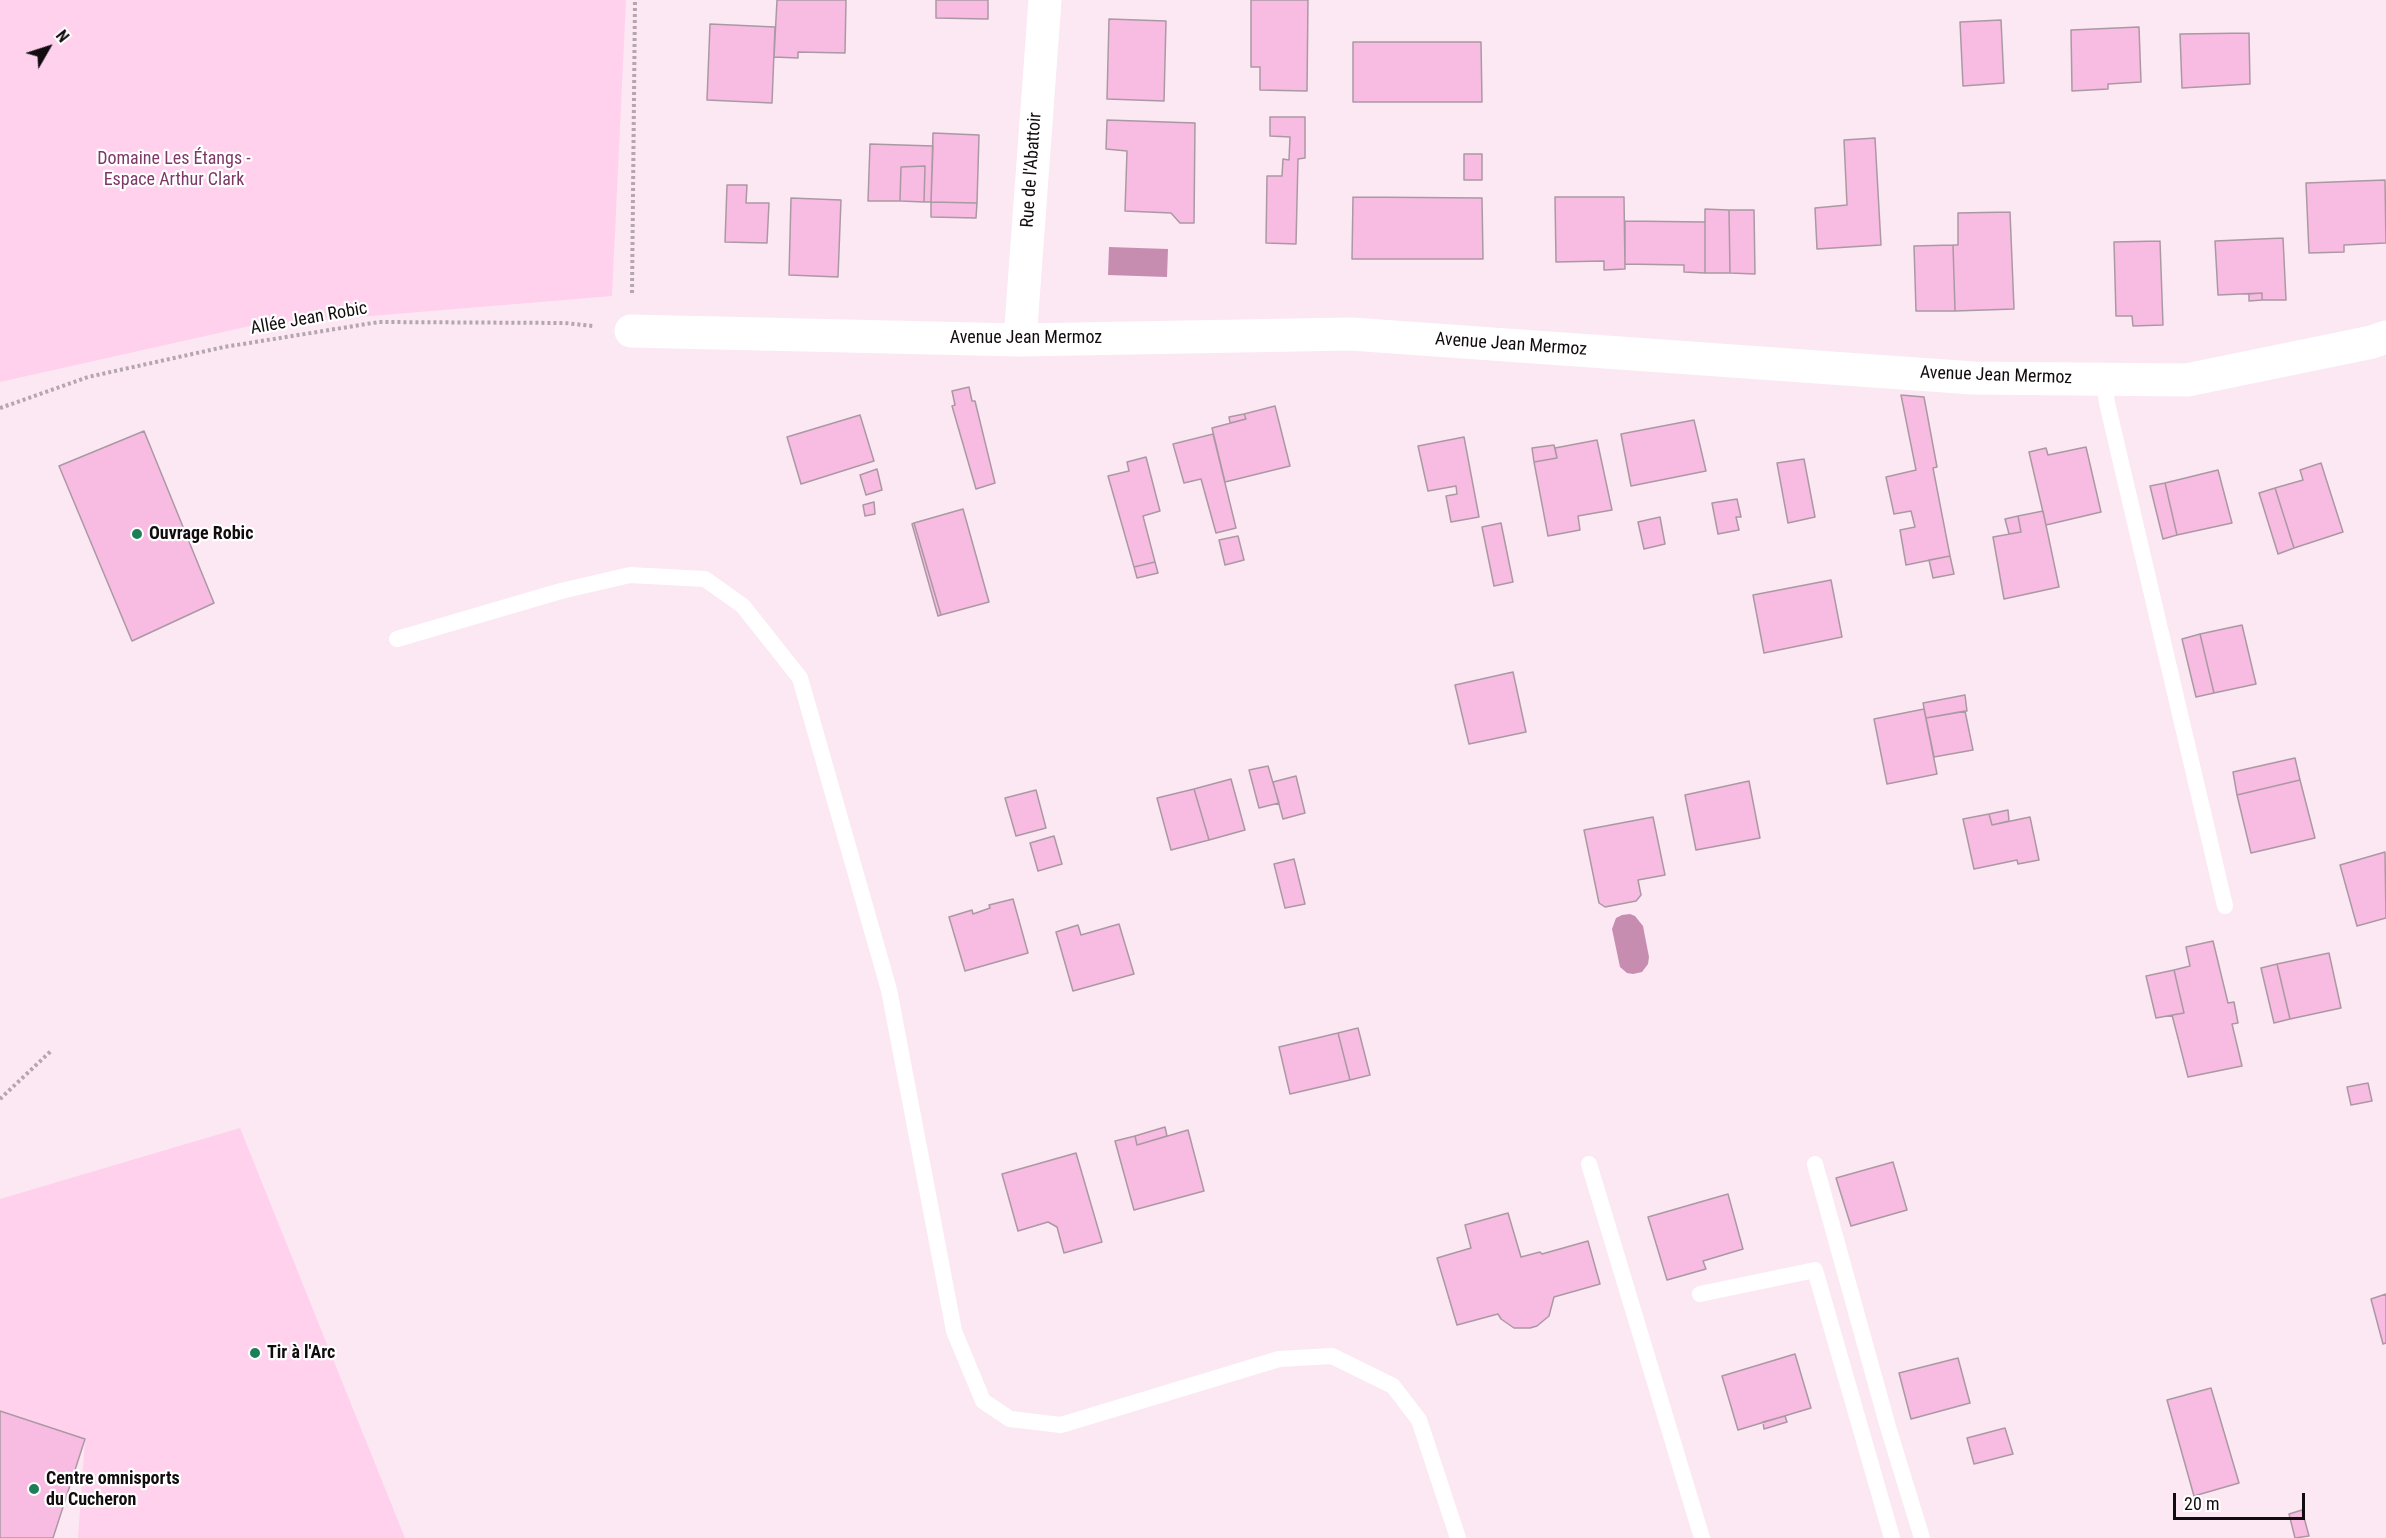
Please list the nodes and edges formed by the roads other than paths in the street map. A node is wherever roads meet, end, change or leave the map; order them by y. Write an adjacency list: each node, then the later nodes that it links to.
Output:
1 (1045, 0): 4 (street, Rue de l'Abattoir)
2 (631, 332): 4 (street, Avenue Jean Mermoz)
3 (2386, 337): 5 (street, Avenue Jean Mermoz)
4 (1020, 340): 5 (street, Avenue Jean Mermoz)
5 (2104, 379): 7 (lane)
6 (397, 639): 11 (lane)
7 (2225, 906)
8 (1589, 1164): 12 (lane)
9 (1815, 1164): 14 (lane)
10 (1700, 1294): 13 (lane)
11 (1458, 1538)
12 (1702, 1538)
13 (1892, 1538)
14 (1922, 1538)

